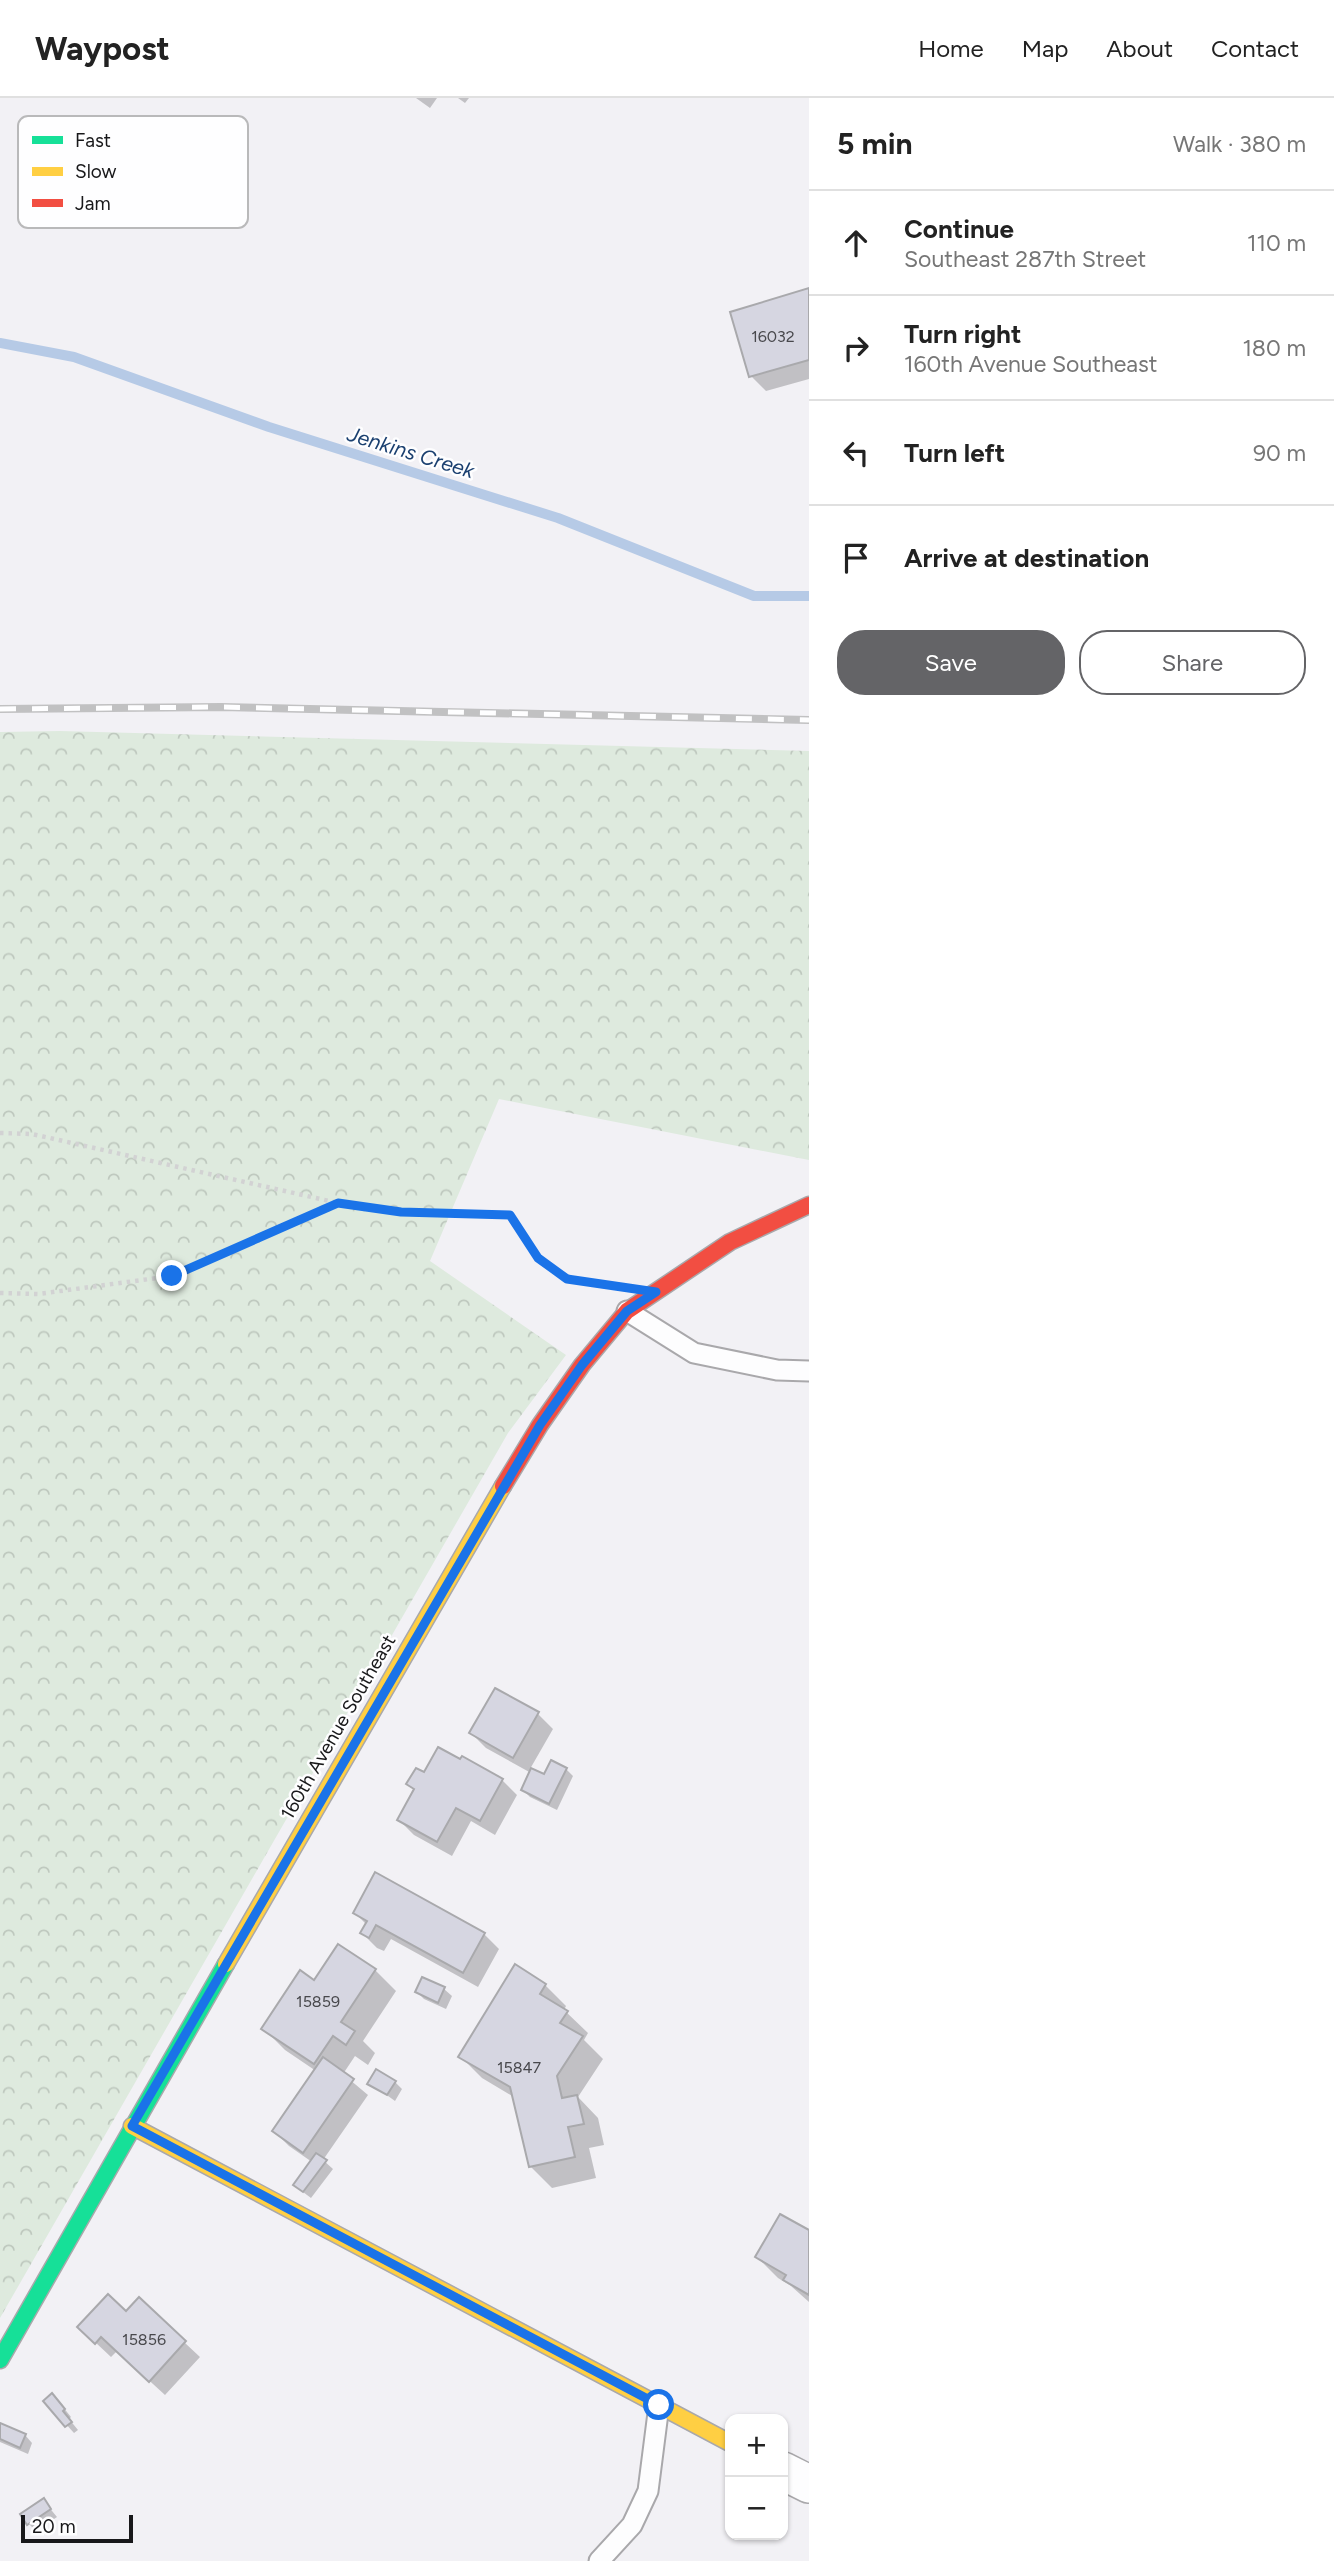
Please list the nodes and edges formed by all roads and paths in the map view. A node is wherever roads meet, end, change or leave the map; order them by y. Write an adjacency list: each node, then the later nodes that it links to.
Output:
1 (0, 1133): 2 (path)
2 (338, 1203): 4 (path); 5 (path)
3 (809, 1205): 4 (street, 160th Avenue Southeast)
4 (656, 1292): 6 (street, 160th Avenue Southeast)
5 (0, 1293)
6 (627, 1311): 7 (lane); 8 (street, 160th Avenue Southeast)
7 (809, 1371)
8 (132, 2126): 9 (street, 160th Avenue Southeast); 10 (street)
9 (0, 2360)
10 (659, 2405): 11 (street); 14 (lane)
11 (725, 2440)
12 (788, 2473): 13 (street)
13 (809, 2484)
14 (599, 2561)

